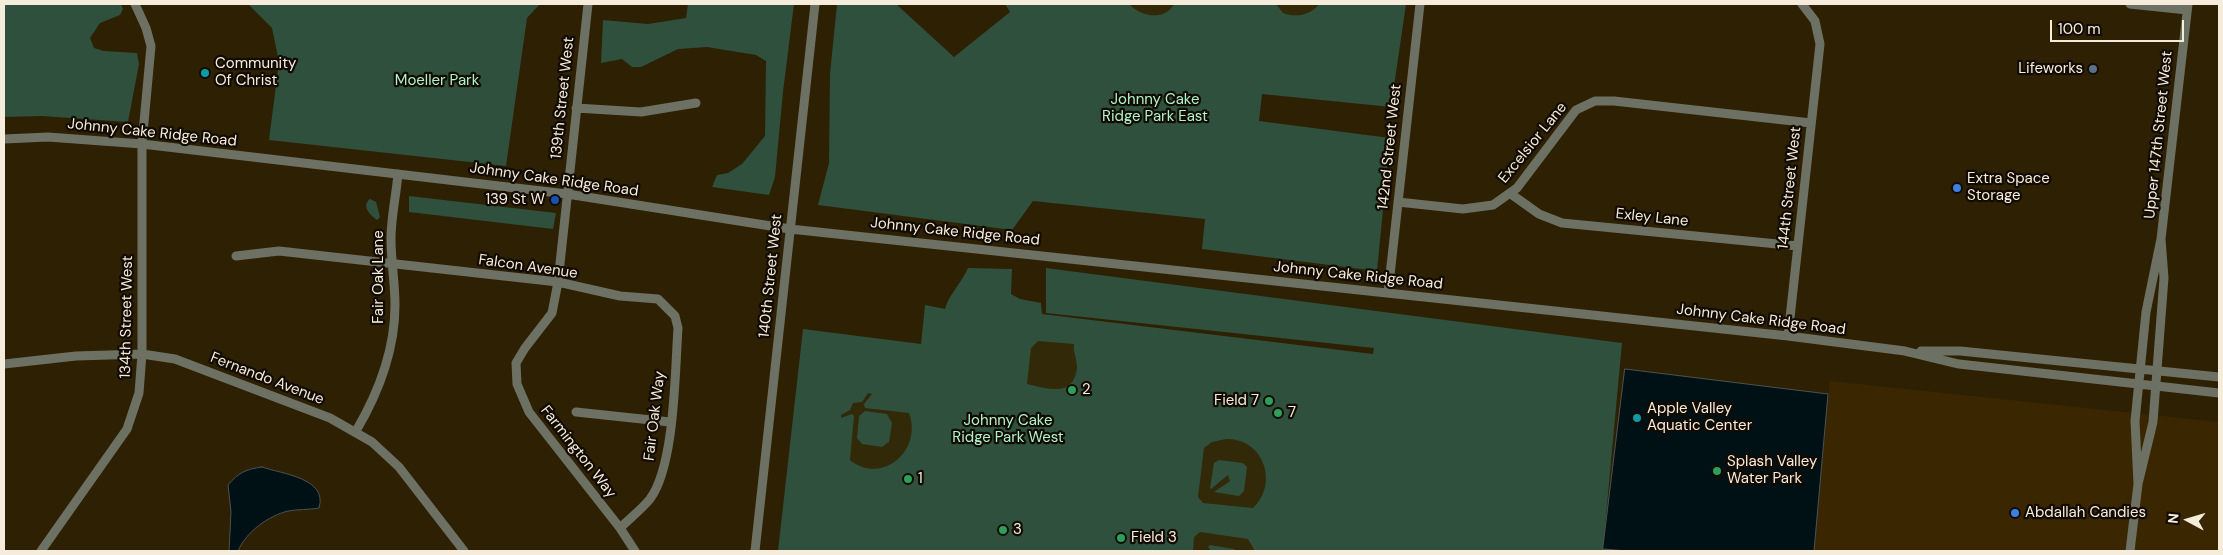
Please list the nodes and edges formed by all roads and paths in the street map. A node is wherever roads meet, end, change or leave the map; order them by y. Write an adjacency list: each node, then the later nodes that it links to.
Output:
1 (135, 4): 12 (street, 134th Street West)
2 (588, 4): 9 (street, 139th Street West)
3 (815, 4): 17 (street, 140th Street West)
4 (1420, 4): 16 (street, 142nd Street West)
5 (1802, 4): 10 (street, 144th Street West)
6 (2130, 4): 7 (street)
7 (2187, 7): 18 (street, Upper 147th Street West)
8 (696, 103): 9 (street)
9 (576, 108): 14 (street, 139th Street West)
10 (1811, 123): 15 (street, Excelsior Lane); 19 (street, 144th Street West)
11 (4, 139): 12 (street, Johnny Cake Ridge Road)
12 (142, 144): 13 (street, Johnny Cake Ridge Road); 27 (street, 134th Street West)
13 (398, 174): 14 (street, Johnny Cake Ridge Road); 21 (street, Fair Oak Lane)
14 (566, 194): 17 (street, Johnny Cake Ridge Road); 22 (street, Farmington Way)
15 (1511, 194): 16 (street, Excelsior Lane); 19 (street, Exley Lane)
16 (1398, 202): 23 (street, 142nd Street West)
17 (790, 229): 23 (street, Johnny Cake Ridge Road); 43 (street, 140th Street West)
18 (2161, 239): 29 (street, Upper 147th Street West); 30 (street, Upper 147th Street West)
19 (1798, 246): 25 (street, 144th Street West)
20 (236, 256): 21 (street, Falcon Avenue)
21 (392, 264): 22 (street, Falcon Avenue); 37 (street, Fair Oak Lane)
22 (558, 282): 24 (street, Falcon Avenue); 39 (street, Farmington Way)
23 (1388, 292): 25 (street, Johnny Cake Ridge Road)
24 (658, 298): 36 (street, Fair Oak Way)
25 (1788, 336): 26 (street, Johnny Cake Ridge Road)
26 (1905, 351): 29 (street, Johnny Cake Ridge Road); 32 (street, Johnny Cake Ridge Road)
27 (142, 354): 28 (street, Fernando Avenue); 37 (street, Fernando Avenue); 40 (street, 134th Street West)
28 (4, 364)
29 (2140, 368): 30 (street, Johnny Cake Ridge Road); 32 (street, Upper 147th Street West)
30 (2154, 370): 31 (street, Johnny Cake Ridge Road); 33 (street, Upper 147th Street West)
31 (2219, 377)
32 (2139, 384): 33 (street, Johnny Cake Ridge Road); 38 (street, Upper 147th Street West)
33 (2153, 385): 34 (street, Johnny Cake Ridge Road); 38 (street, Upper 147th Street West)
34 (2219, 393)
35 (576, 412): 36 (street)
36 (670, 422): 39 (street, Fair Oak Way)
37 (356, 431): 41 (street, Fernando Avenue)
38 (2138, 484): 44 (street, Upper 147th Street West)
39 (620, 528): 42 (street, Farmington Way)
40 (41, 551)
41 (464, 551)
42 (635, 551)
43 (755, 551)
44 (2130, 551)

